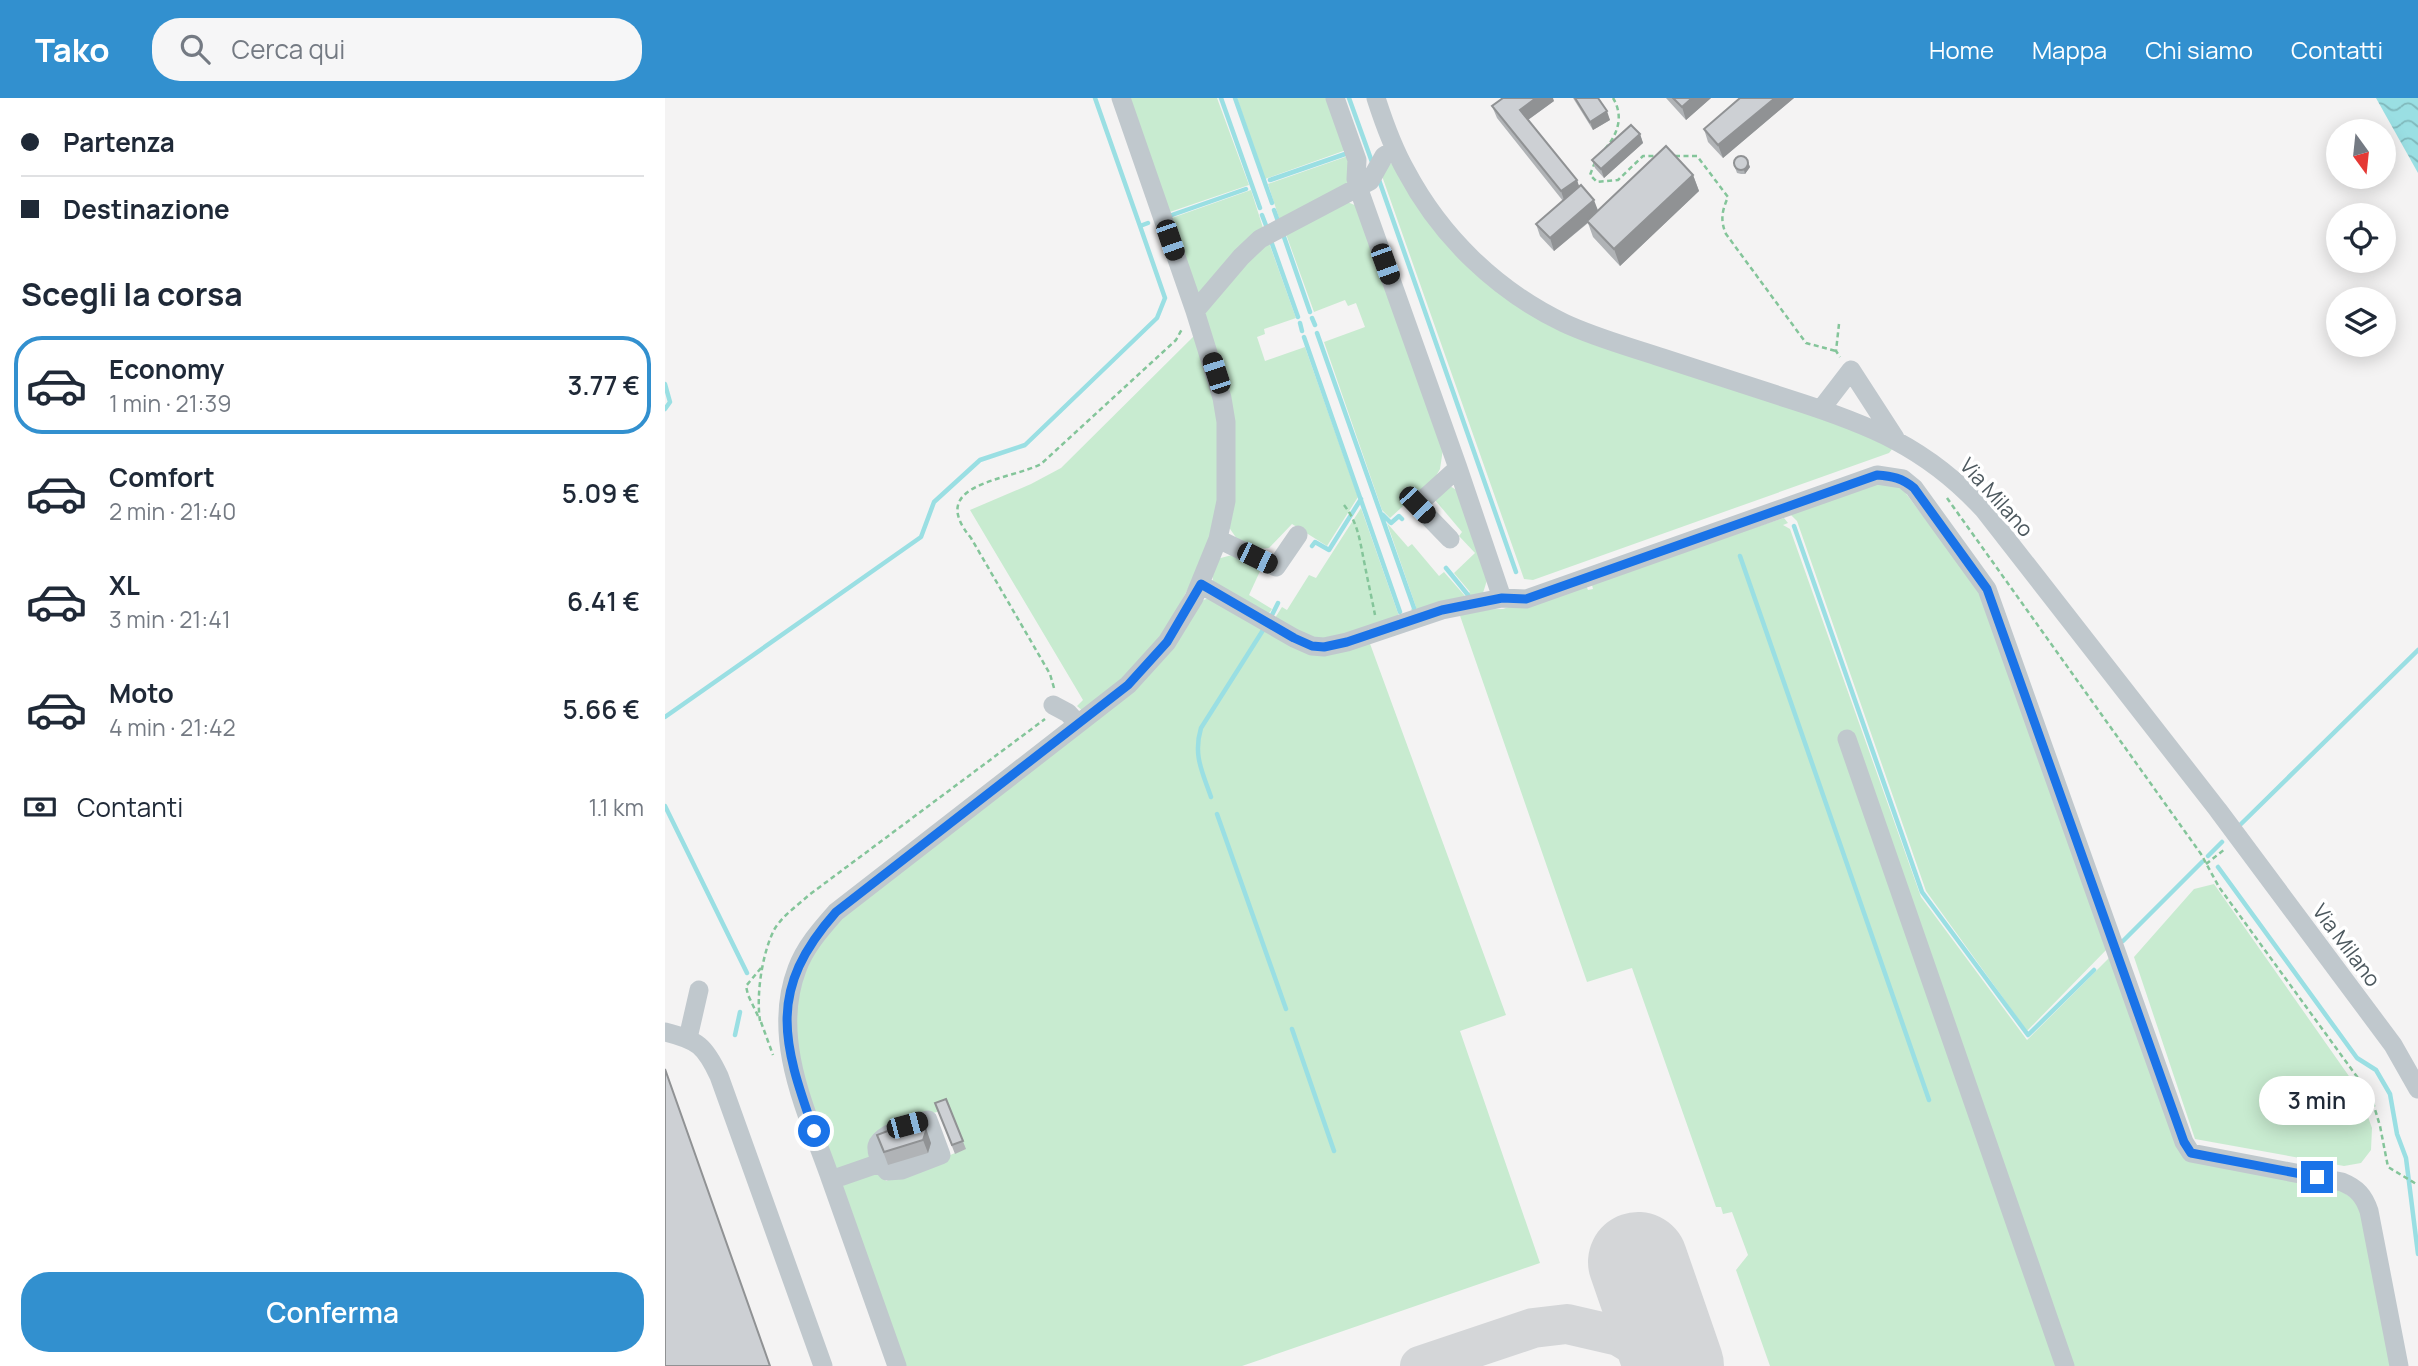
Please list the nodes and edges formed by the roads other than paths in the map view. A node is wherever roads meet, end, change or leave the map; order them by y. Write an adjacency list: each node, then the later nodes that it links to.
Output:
1 (1121, 98): 6 (street)
2 (1335, 98): 5 (street)
3 (1375, 98): 4 (street, Via Milano)
4 (1395, 149): 5 (street); 7 (street, Via Milano)
5 (1358, 187): 6 (street); 9 (street)
6 (1195, 311): 11 (street)
7 (1821, 409): 8 (street, Via Milano); 8 (street)
8 (1896, 439): 21 (street, Via Milano)
9 (1458, 468): 12 (street); 14 (street)
10 (1298, 536): 11 (street)
11 (1218, 539): 13 (street)
12 (1450, 539)
13 (1201, 584): 14 (street); 16 (street)
14 (1502, 598): 27 (street)
15 (1053, 705): 16 (street)
16 (1078, 724): 23 (street)
17 (1847, 739): 26 (street)
18 (699, 990): 20 (street)
19 (665, 1032): 20 (street)
20 (688, 1038): 24 (street)
21 (2418, 1089)
22 (880, 1163): 23 (street)
23 (831, 1180): 25 (street)
24 (823, 1366)
25 (897, 1366)
26 (2065, 1366)
27 (2399, 1366)

